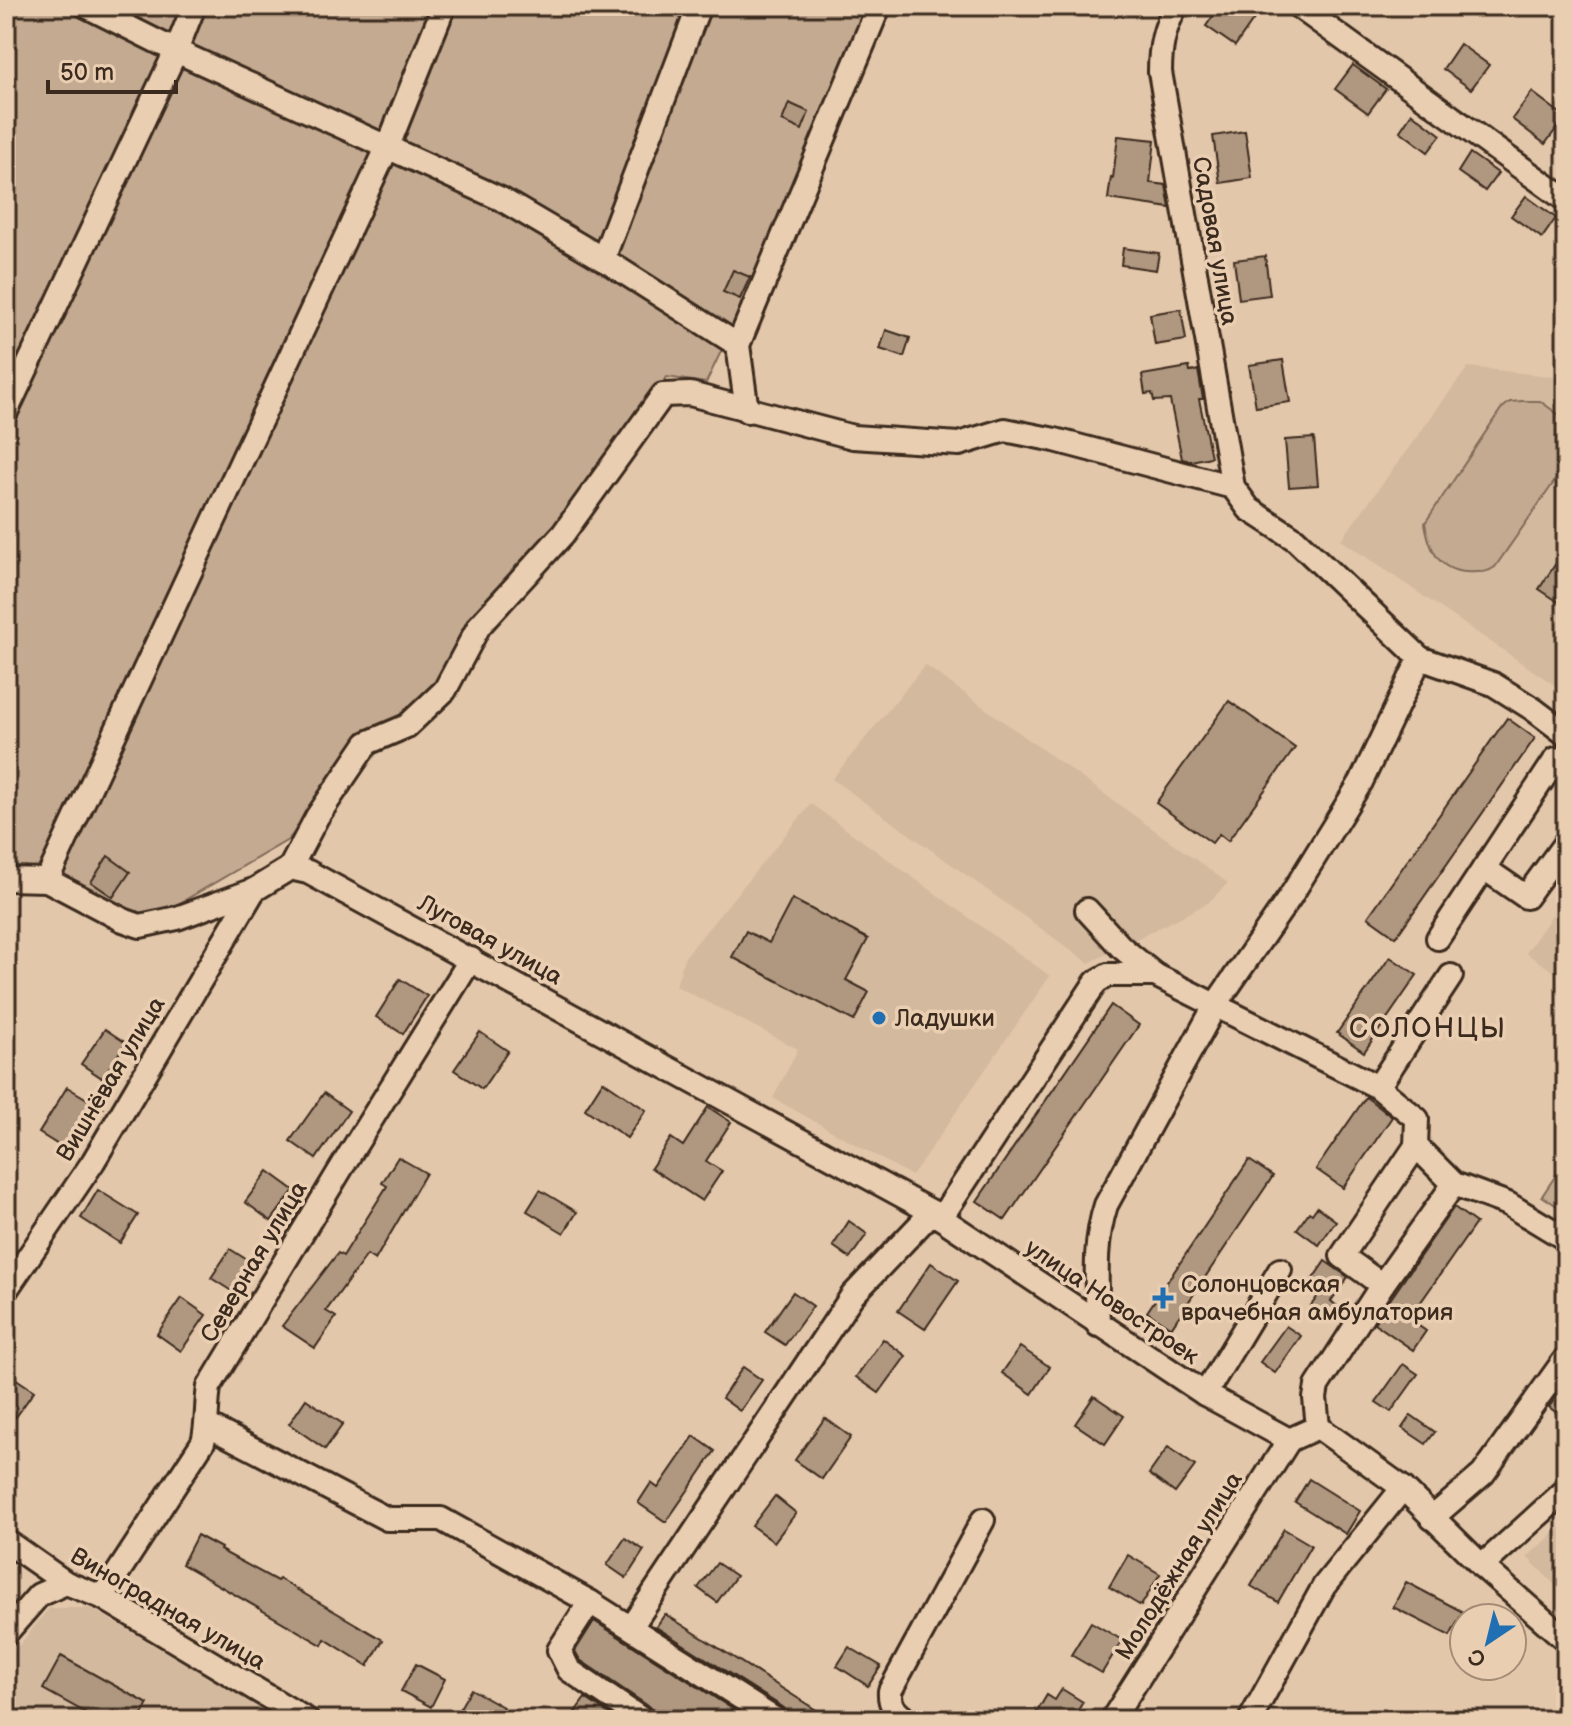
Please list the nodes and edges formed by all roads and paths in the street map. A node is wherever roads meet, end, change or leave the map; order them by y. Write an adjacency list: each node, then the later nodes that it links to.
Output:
1 (86, 6): 8 (street)
2 (194, 6): 8 (street)
3 (444, 6): 9 (street)
4 (699, 6): 11 (street)
5 (879, 6): 12 (street)
6 (1176, 6): 15 (street, Садовая улица)
7 (1298, 6): 10 (street)
8 (176, 51): 9 (street); 14 (street)
9 (388, 146): 11 (street); 23 (street)
10 (1566, 200)
11 (603, 259): 12 (street)
12 (738, 345): 13 (street)
13 (747, 411): 15 (street); 20 (street)
14 (6, 412)
15 (1233, 487): 16 (street)
16 (1420, 658): 17 (street); 30 (street)
17 (1566, 734)
18 (1556, 759): 21 (street)
19 (1566, 842): 21 (street)
20 (290, 868): 24 (street); 27 (street, Луговая улица)
21 (1484, 868): 26 (street)
22 (6, 879): 23 (street)
23 (47, 880): 24 (street)
24 (254, 890): 38 (street, Вишнёвая улица)
25 (1087, 910): 28 (street)
26 (1438, 938)
27 (471, 959): 34 (street, Луговая улица); 42 (street, Северная улица)
28 (1155, 975): 30 (street); 34 (street)
29 (1451, 976): 31 (street)
30 (1216, 1004): 31 (street); 39 (street)
31 (1378, 1087): 32 (street)
32 (1416, 1146): 33 (street); 37 (street)
33 (1454, 1184): 35 (street); 37 (street)
34 (937, 1215): 39 (street, улица Новостроек); 54 (street)
35 (1566, 1239)
36 (1280, 1270): 41 (street)
37 (1382, 1285): 43 (street)
38 (6, 1290)
39 (1098, 1325): 41 (street, улица Новостроек)
40 (1566, 1358): 47 (street)
41 (1205, 1394): 44 (street, улица Новостроек)
42 (207, 1425): 52 (street, Северная улица); 53 (street)
43 (1318, 1427): 44 (street); 45 (street)
44 (1289, 1440): 61 (street, Молодёжная улица)
45 (1403, 1488): 47 (street); 62 (street)
46 (1566, 1490): 50 (street)
47 (1432, 1518): 50 (street)
48 (983, 1520): 60 (street)
49 (6, 1541): 51 (street, Виноградная улица)
50 (1482, 1566): 56 (street)
51 (66, 1583): 52 (street, Виноградная улица); 55 (street)
52 (102, 1597): 57 (street, Виноградная улица)
53 (590, 1602): 54 (street); 58 (street)
54 (631, 1627): 59 (street)
55 (6, 1633)
56 (1566, 1640)
57 (307, 1720)
58 (643, 1720)
59 (776, 1720)
60 (907, 1720)
61 (1112, 1720)
62 (1250, 1720)

